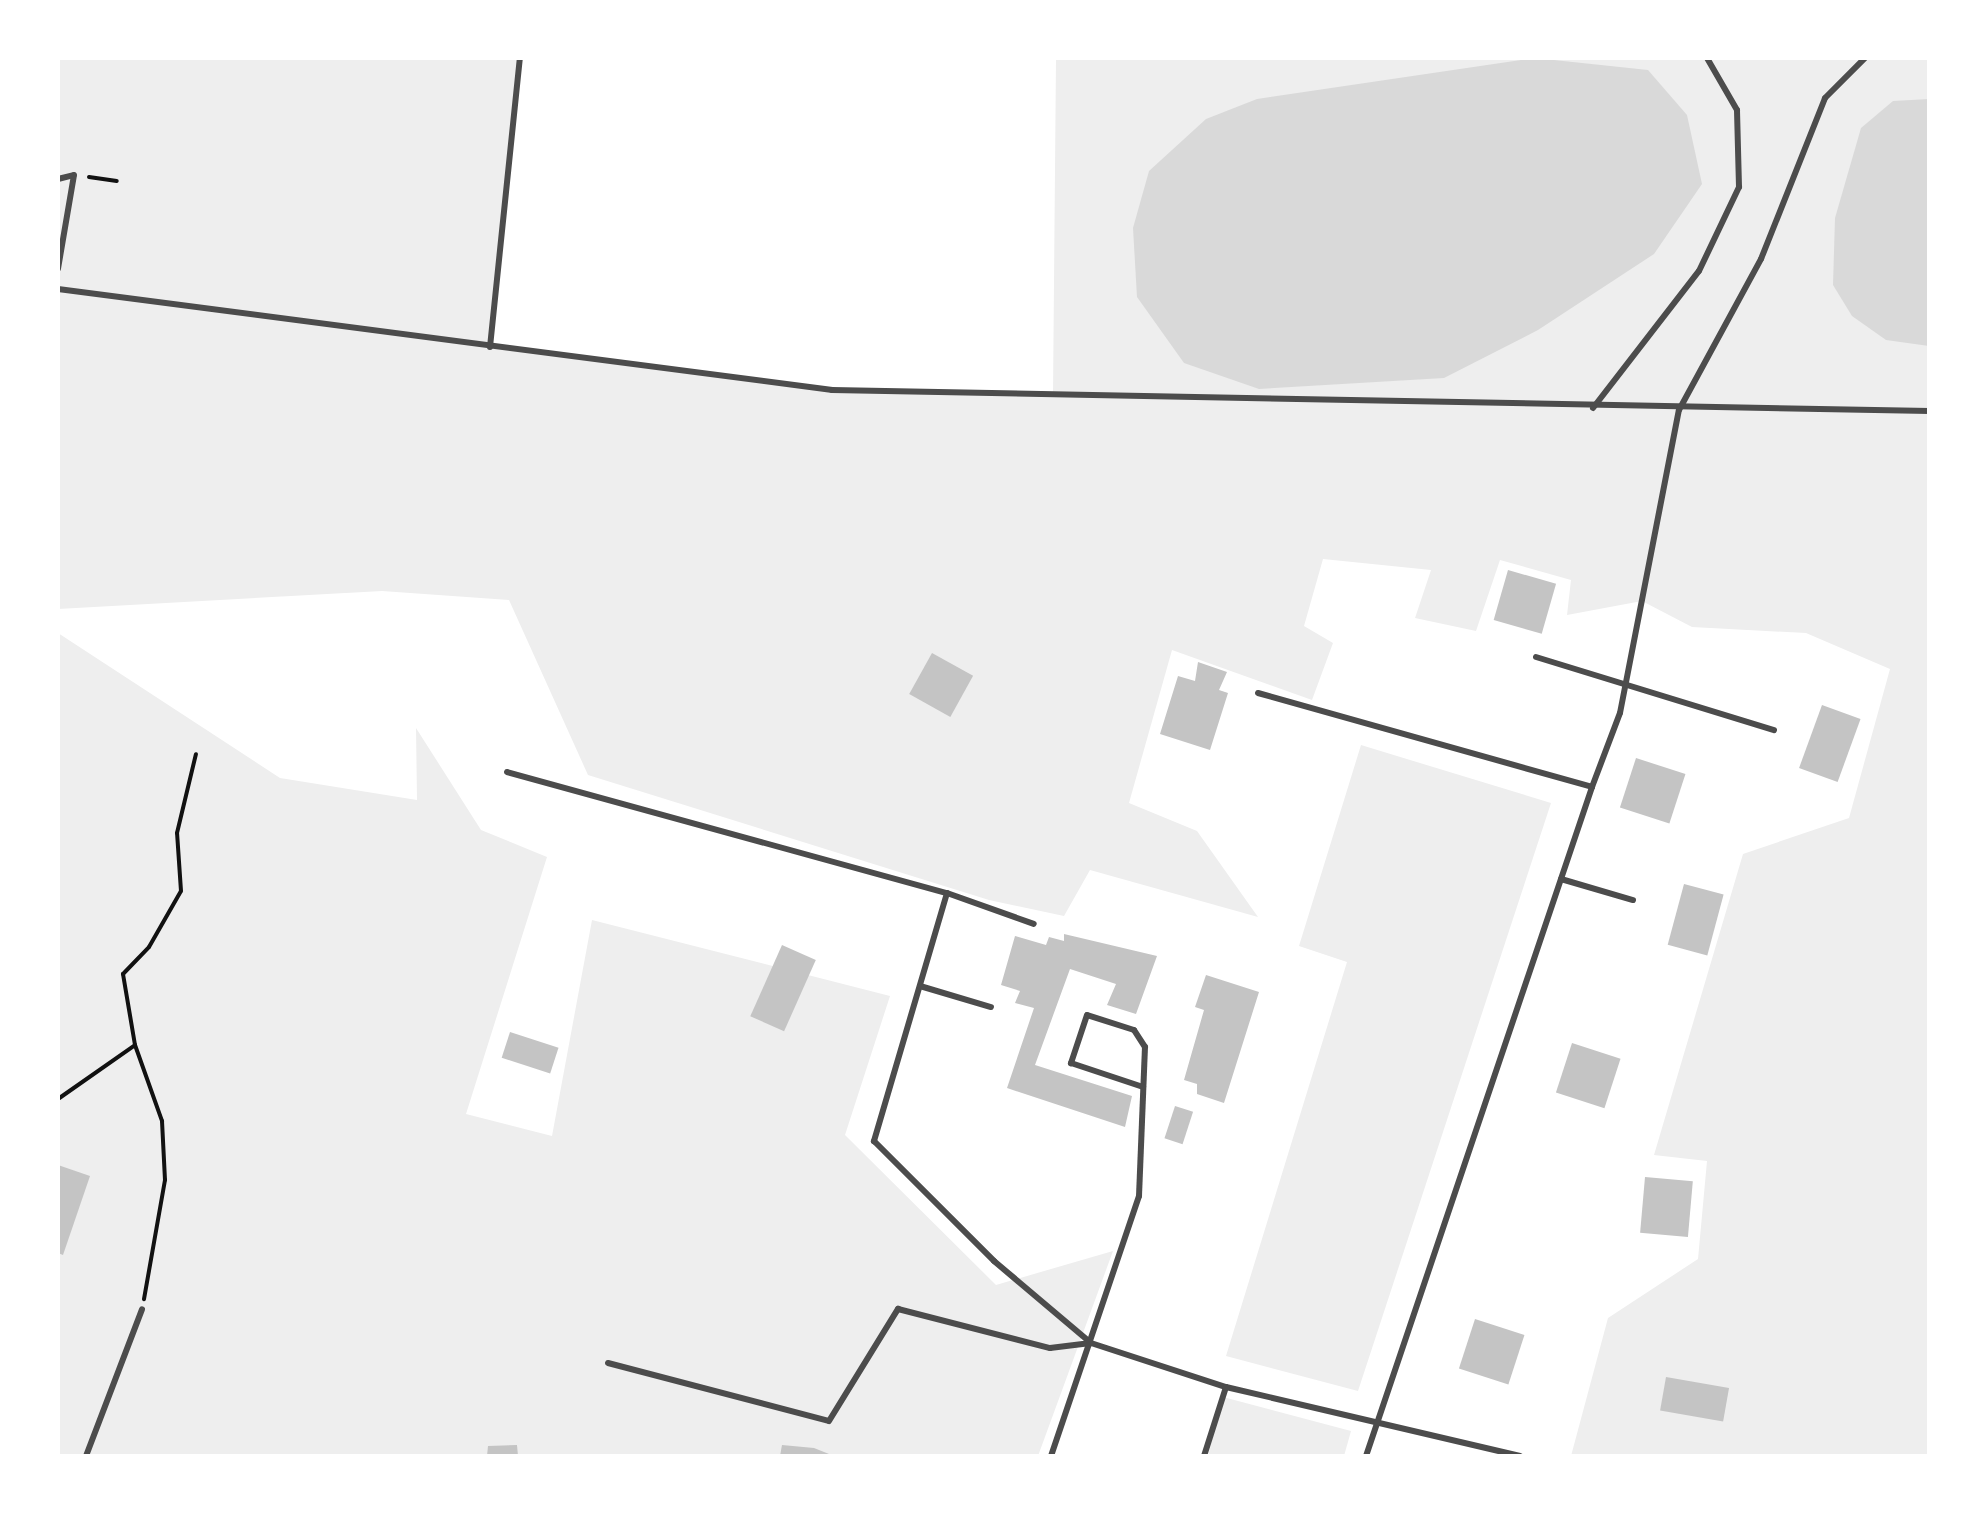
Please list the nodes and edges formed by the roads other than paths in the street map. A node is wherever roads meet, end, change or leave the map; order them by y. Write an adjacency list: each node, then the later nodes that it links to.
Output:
1 (520, 58): 8 (lane)
2 (1707, 58): 9 (lane)
3 (1865, 58): 10 (lane)
4 (58, 179): 5 (lane)
5 (58, 255): 6 (lane)
6 (58, 269)
7 (58, 288): 8 (lane)
8 (490, 347): 9 (lane)
9 (1592, 409): 10 (lane)
10 (1679, 410): 11 (lane); 13 (lane)
11 (1930, 411)
12 (1536, 657): 13 (lane)
13 (1626, 685): 15 (lane); 17 (lane)
14 (1258, 693): 17 (lane)
15 (1774, 730)
16 (507, 772): 19 (lane)
17 (1592, 787): 18 (lane)
18 (1560, 879): 20 (lane); 29 (lane)
19 (948, 892): 21 (lane); 22 (lane)
20 (1633, 900)
21 (1034, 924)
22 (920, 986): 23 (lane); 26 (lane)
23 (990, 1007)
24 (1143, 1087): 24 (lane); 26 (lane)
25 (142, 1310): 30 (lane)
26 (1090, 1344): 27 (lane); 28 (lane); 31 (lane)
27 (608, 1363)
28 (1226, 1387): 29 (lane); 32 (lane)
29 (1374, 1425): 33 (lane); 34 (lane)
30 (86, 1456)
31 (1051, 1456)
32 (1204, 1456)
33 (1366, 1456)
34 (1520, 1456)

